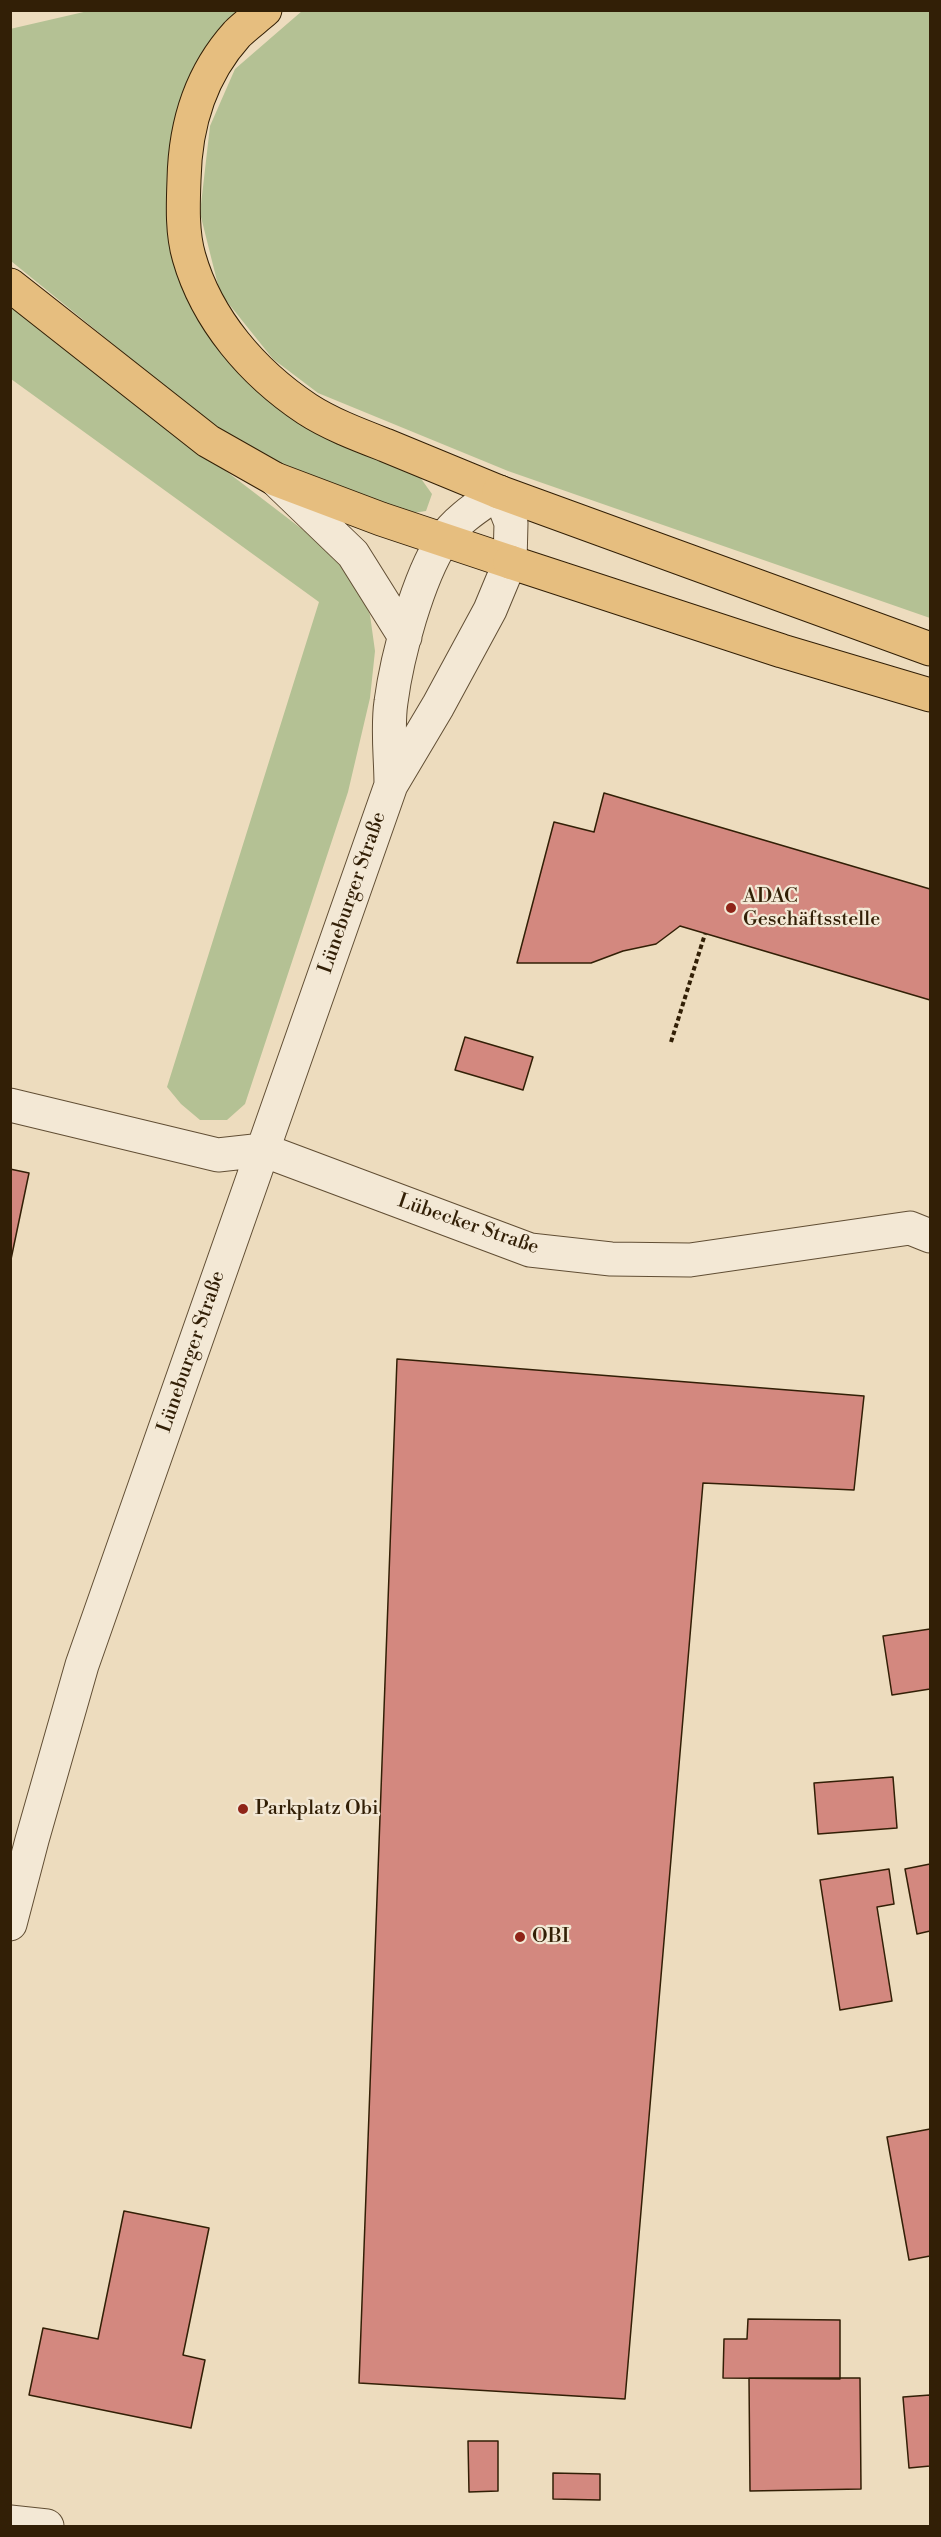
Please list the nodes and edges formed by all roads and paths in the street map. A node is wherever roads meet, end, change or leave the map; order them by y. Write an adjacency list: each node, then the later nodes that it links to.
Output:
1 (265, 10): 4 (main road)
2 (10, 285): 3 (main road)
3 (275, 479): 5 (main road); 7 (street)
4 (499, 492): 5 (street, Lüneburger Straße); 6 (street, Lüneburger Straße); 8 (main road)
5 (443, 540): 6 (main road); 7 (street, Lüneburger Straße)
6 (510, 562): 9 (main road); 10 (street, Lüneburger Straße)
7 (405, 637): 10 (street, Lüneburger Straße)
8 (930, 649)
9 (930, 695)
10 (391, 785): 14 (street, Lüneburger Straße)
11 (705, 933): 12 (path)
12 (671, 1042)
13 (10, 1105): 14 (street)
14 (262, 1150): 15 (street, Lübecker Straße); 16 (street, Lüneburger Straße)
15 (930, 1236)
16 (10, 1924)
17 (10, 2522): 18 (street)
18 (47, 2526)

